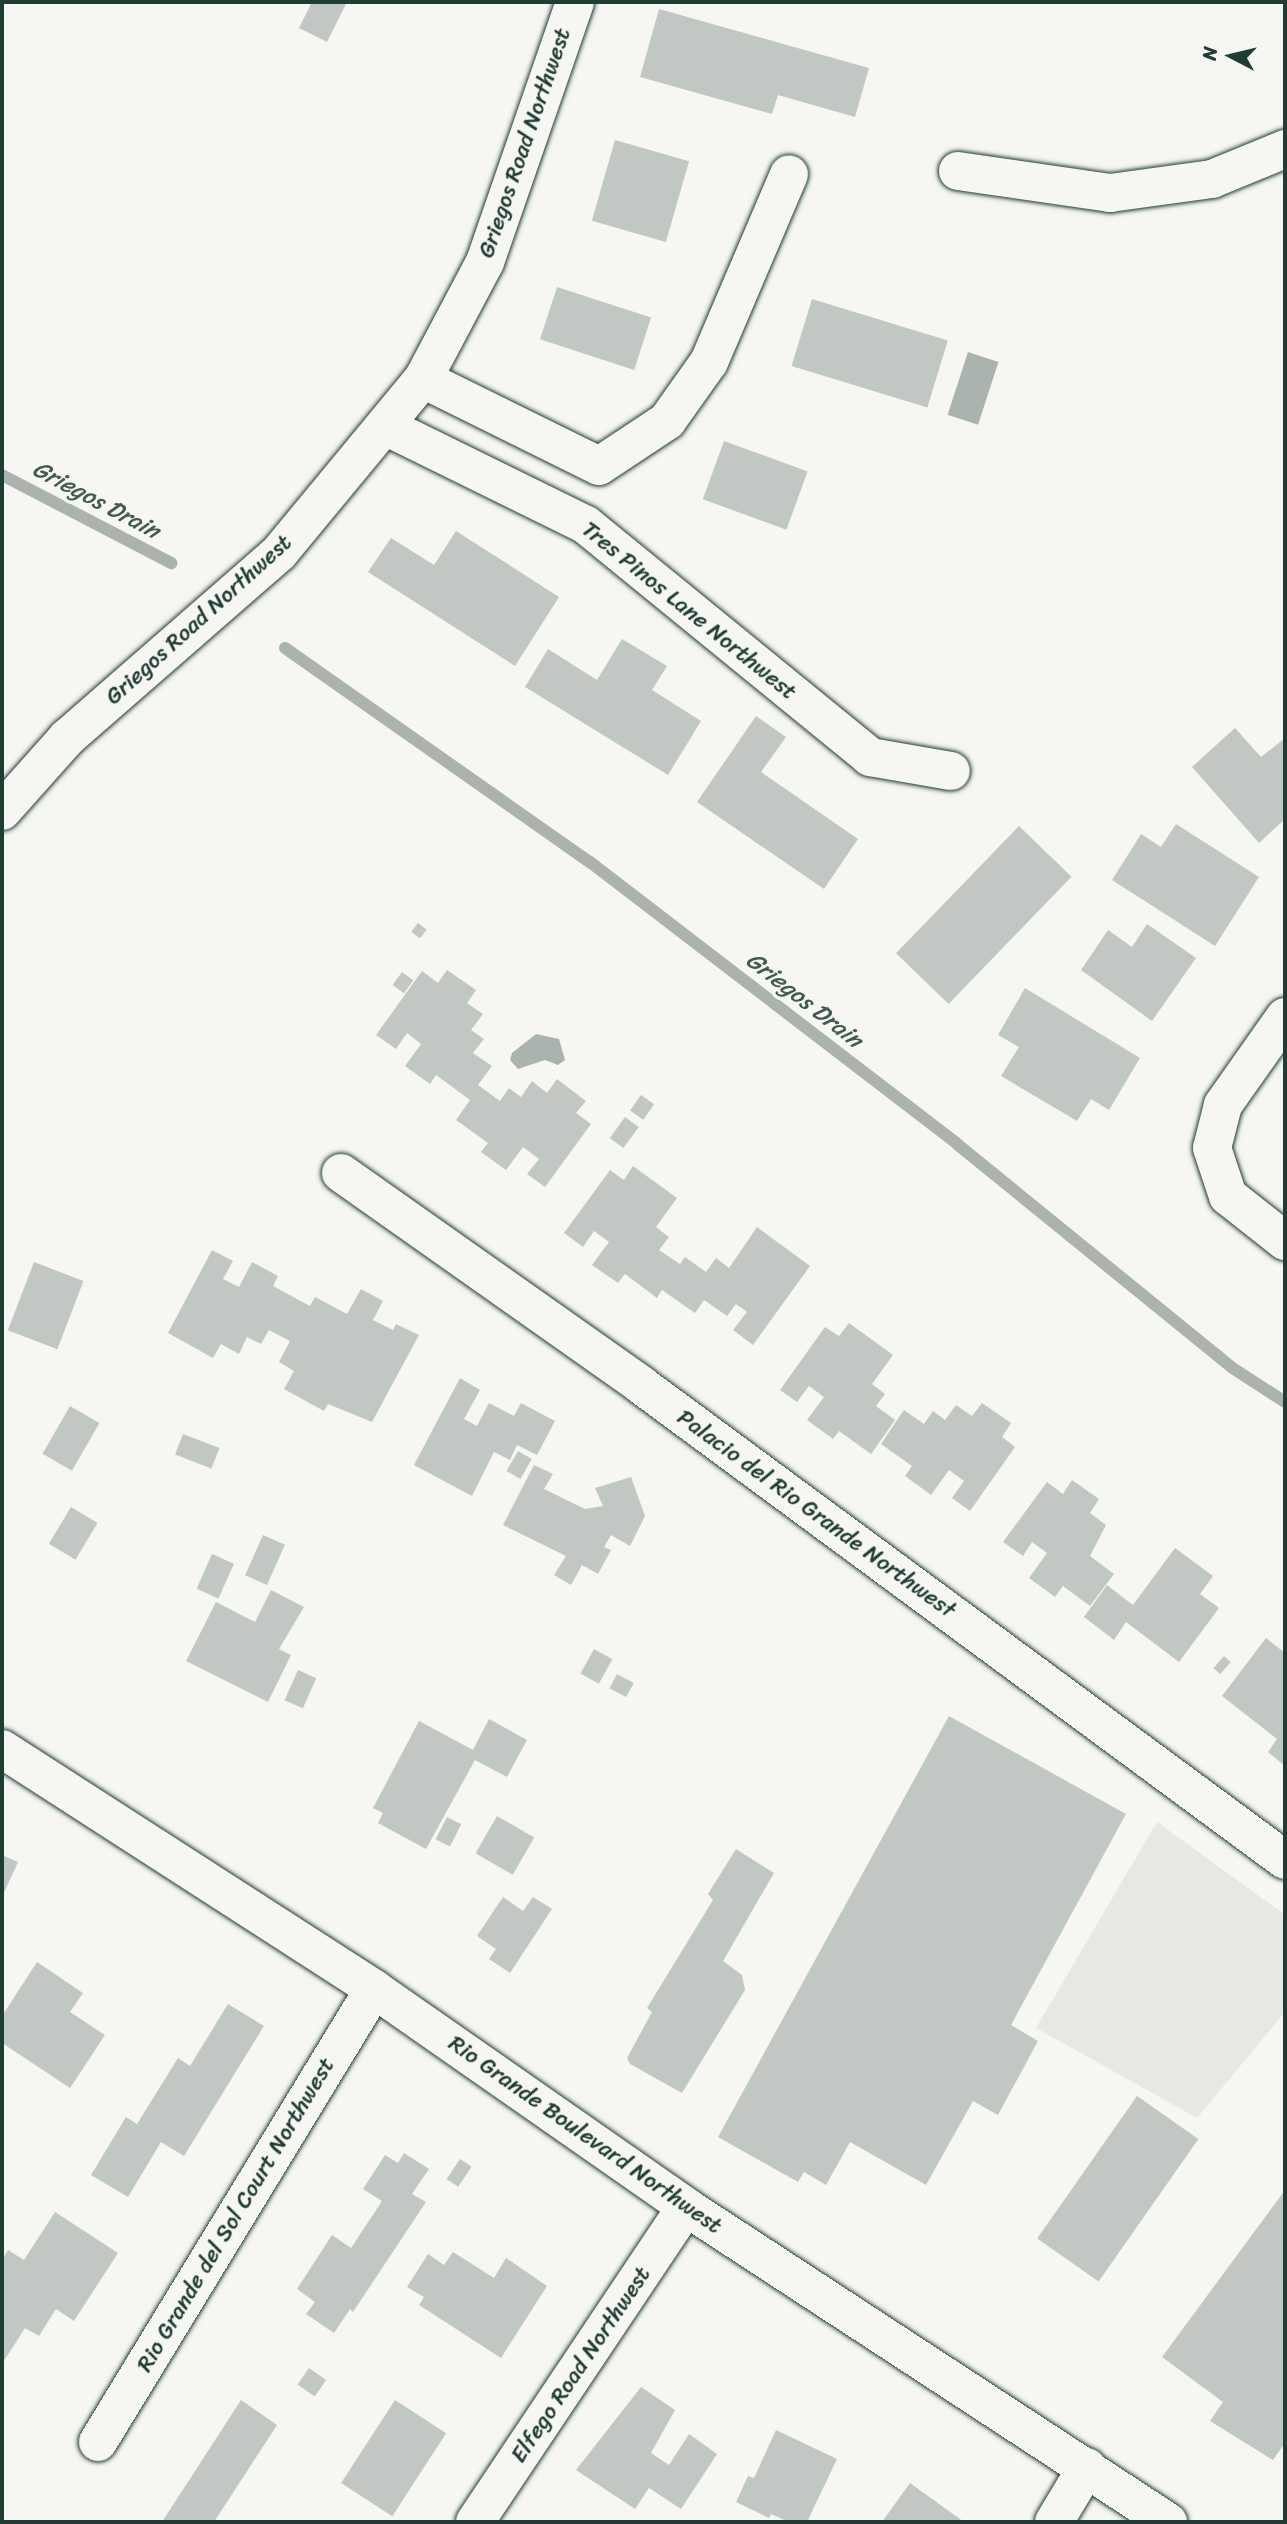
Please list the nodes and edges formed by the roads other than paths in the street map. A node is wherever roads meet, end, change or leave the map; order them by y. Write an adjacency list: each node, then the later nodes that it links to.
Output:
1 (575, 2): 5 (street, Griegos Road Northwest)
2 (1285, 149): 3 (street)
3 (958, 171)
4 (789, 174): 5 (street)
5 (423, 379): 6 (street, Griegos Road Northwest)
6 (387, 427): 7 (street, Tres Pinos Lane Northwest); 8 (street, Griegos Road Northwest)
7 (951, 771)
8 (2, 811)
9 (1285, 1017): 11 (street)
10 (341, 1173): 13 (street, Palacio del Rio Grande Northwest)
11 (1285, 1241)
12 (2, 1749): 14 (street, Rio Grande Boulevard Northwest)
13 (1285, 1860)
14 (374, 1989): 15 (street, Rio Grande Boulevard Northwest); 16 (street, Rio Grande del Sol Court Northwest)
15 (686, 2207): 17 (street, Rio Grande Boulevard Northwest); 18 (street, Elfego Road Northwest)
16 (98, 2442)
17 (1087, 2467): 19 (street); 20 (street, Rio Grande Boulevard Northwest)
18 (475, 2522)
19 (1054, 2522)
20 (1168, 2522)

